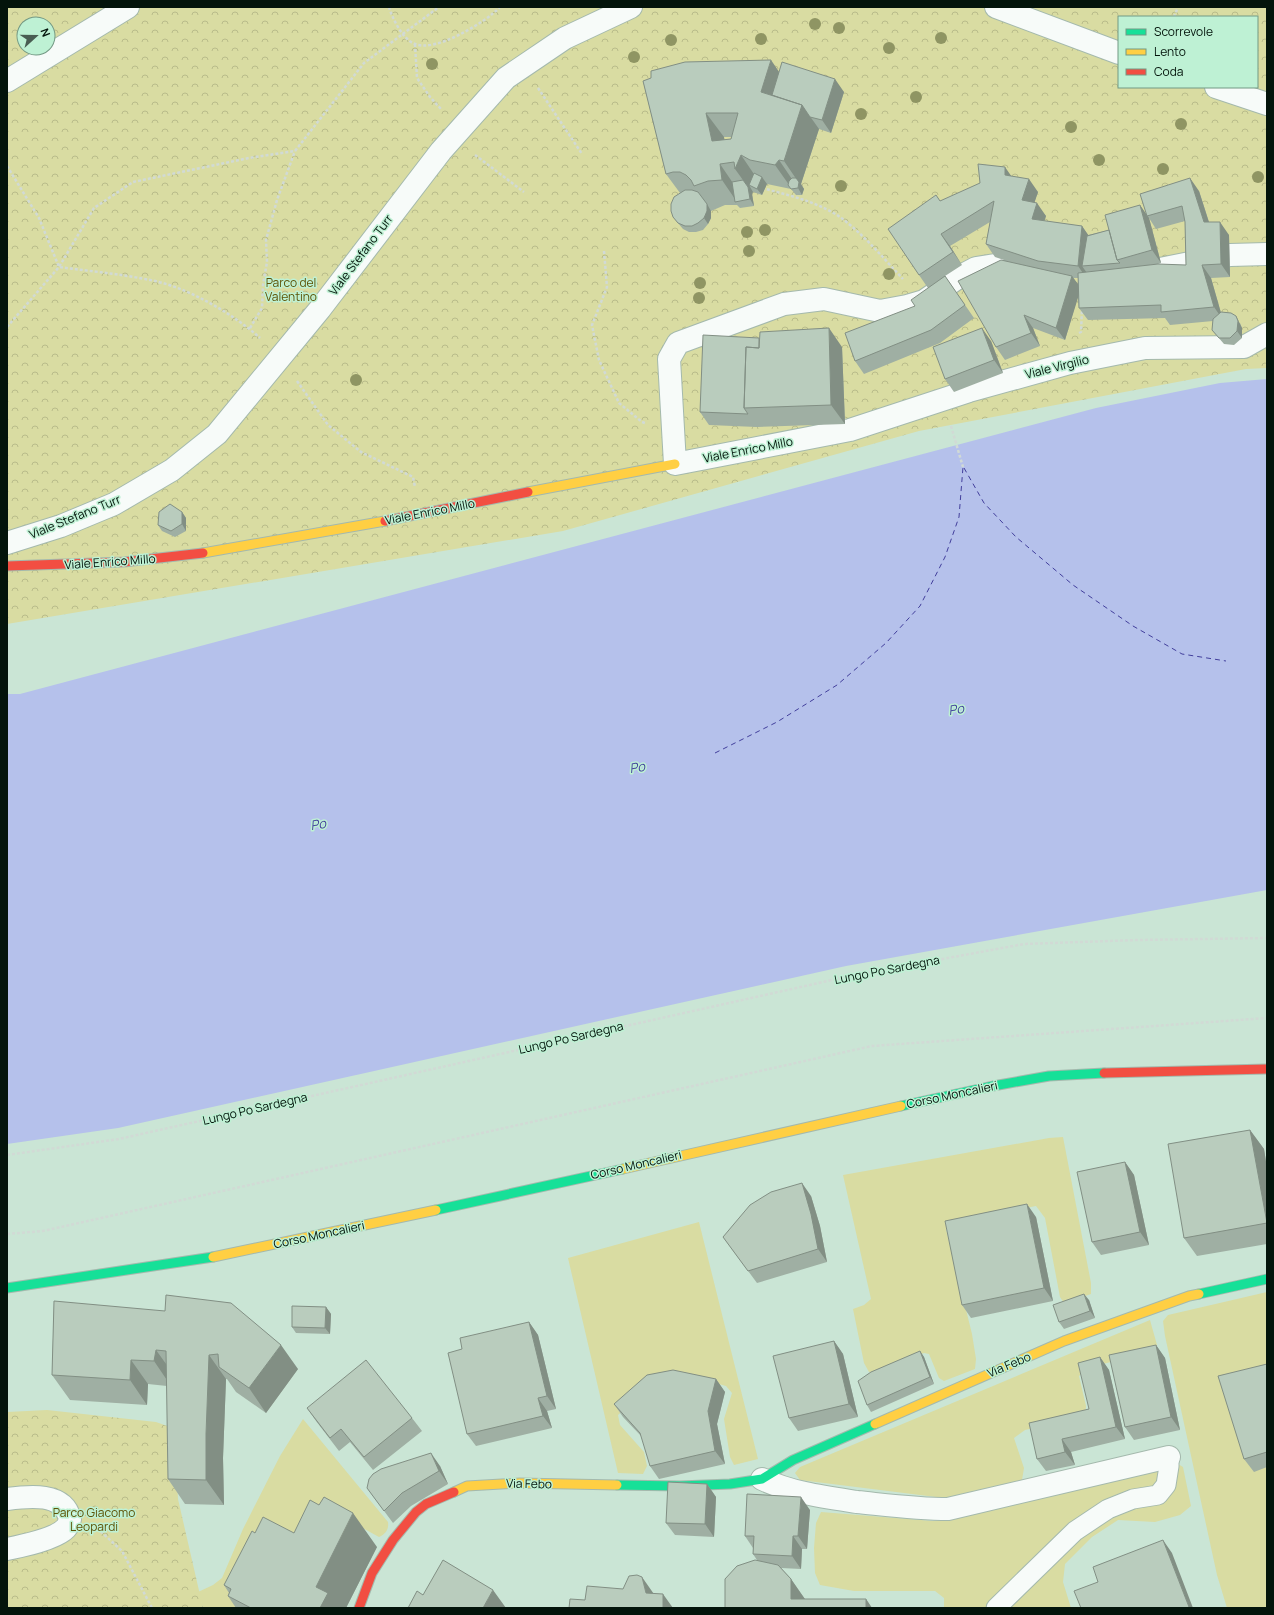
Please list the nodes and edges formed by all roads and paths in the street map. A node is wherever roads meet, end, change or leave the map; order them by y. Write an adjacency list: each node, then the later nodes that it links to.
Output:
1 (128, 7): 11 (street)
2 (388, 7): 7 (path)
3 (439, 7): 7 (path)
4 (500, 7): 8 (path)
5 (631, 7): 10 (street, Viale Stefano Turr)
6 (996, 7): 9 (street)
7 (403, 34): 8 (path); 15 (path)
8 (415, 44): 14 (path)
9 (1118, 52)
10 (525, 65): 14 (street, Viale Stefano Turr); 17 (path)
11 (7, 81)
12 (1219, 88): 13 (street)
13 (1267, 104)
14 (465, 124): 16 (street, Viale Stefano Turr)
15 (295, 151): 23 (path); 29 (path)
16 (441, 151): 20 (path); 32 (street, Viale Stefano Turr)
17 (582, 154)
18 (7, 166): 23 (path)
19 (756, 186): 26 (path)
20 (524, 192)
21 (604, 251): 33 (path)
22 (1267, 254): 24 (street)
23 (59, 267): 28 (path); 29 (path)
24 (1132, 274)
25 (1040, 275): 26 (street)
26 (924, 300): 36 (street)
27 (1082, 306): 31 (path)
28 (7, 327)
29 (250, 328): 32 (path)
30 (1267, 334): 34 (street, Viale Virgilio)
31 (1077, 335)
32 (281, 357): 38 (path); 39 (street, Viale Stefano Turr)
33 (642, 422)
34 (850, 430): 36 (street, Viale Enrico Millo)
35 (954, 438): 37 (path)
36 (675, 464): 38 (street, Viale Enrico Millo)
37 (964, 467)
38 (418, 515): 40 (street, Viale Enrico Millo)
39 (7, 543)
40 (7, 566)
41 (1267, 938): 44 (path, Lungo Po Sardegna)
42 (1267, 1018): 45 (path)
43 (1267, 1069): 47 (street, Corso Moncalieri)
44 (7, 1155)
45 (7, 1234)
46 (1267, 1279): 49 (street, Via Febo)
47 (9, 1291)
48 (1169, 1457): 49 (street); 55 (lane)
49 (762, 1479): 54 (street, Via Febo)
50 (7, 1499): 51 (street)
51 (70, 1519): 52 (street); 53 (path)
52 (7, 1549)
53 (152, 1608)
54 (359, 1608)
55 (996, 1608)

